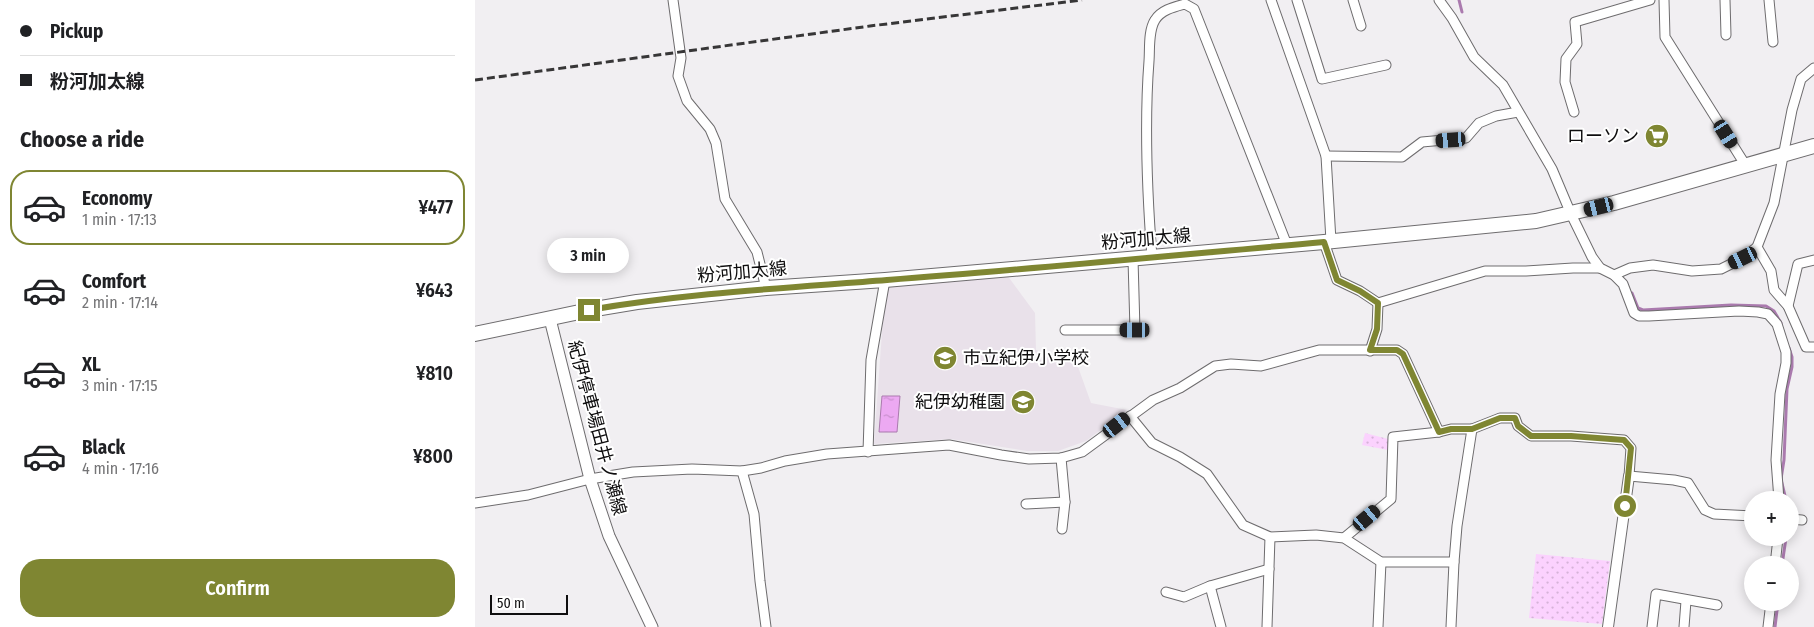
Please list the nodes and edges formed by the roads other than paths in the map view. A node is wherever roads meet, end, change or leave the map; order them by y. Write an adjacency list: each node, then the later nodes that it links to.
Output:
1 (673, 0): 31 (street)
2 (1271, 0): 18 (street)
3 (1297, 0): 13 (street)
4 (1353, 0): 10 (street)
5 (1439, 0): 15 (street)
6 (1650, 0): 16 (street)
7 (1664, 0): 20 (street)
8 (1725, 0): 11 (street)
9 (1769, 0): 12 (street)
10 (1361, 26)
11 (1726, 35)
12 (1773, 42)
13 (1386, 65)
14 (1814, 68): 19 (street)
15 (1518, 112): 18 (street); 21 (street)
16 (1574, 112)
17 (1814, 146): 19 (main road, 粉河加太線)
18 (1326, 156): 22 (street)
19 (1783, 156): 20 (main road, 粉河加太線); 24 (street)
20 (1746, 166): 21 (main road, 粉河加太線)
21 (1571, 214): 22 (main road, 粉河加太線); 28 (street)
22 (1328, 242): 23 (main road, 粉河加太線); 32 (street)
23 (1287, 245): 25 (main road, 粉河加太線); 25 (street)
24 (1757, 247): 29 (street); 33 (street)
25 (1152, 257): 26 (main road, 粉河加太線)
26 (1133, 259): 30 (main road, 粉河加太線); 35 (street)
27 (1814, 260): 33 (street)
28 (1600, 268): 29 (street); 32 (street)
29 (1613, 275): 47 (street)
30 (885, 280): 31 (main road, 粉河加太線); 42 (street)
31 (766, 288): 34 (main road, 粉河加太線)
32 (1378, 303): 38 (street)
33 (1788, 306): 37 (street)
34 (551, 319): 36 (main road, 粉河加太線); 46 (main road, 紀伊停車場田井ノ瀬線)
35 (1065, 330)
36 (475, 334)
37 (1814, 347)
38 (1370, 350): 39 (street); 41 (street)
39 (1129, 416): 43 (street); 55 (street)
40 (1472, 429): 41 (street); 45 (street); 58 (street)
41 (1439, 432): 56 (street)
42 (868, 452): 43 (street); 44 (street)
43 (1061, 458): 48 (street)
44 (742, 471): 46 (street); 66 (street)
45 (1629, 476): 51 (street); 71 (street)
46 (589, 479): 49 (street); 65 (main road, 紀伊停車場田井ノ瀬線)
47 (1778, 491)
48 (1065, 502): 50 (street); 54 (street)
49 (475, 503)
50 (1026, 504)
51 (1744, 516)
52 (1799, 520): 53 (street)
53 (1802, 520)
54 (1062, 529)
55 (1270, 537): 56 (street); 59 (street)
56 (1344, 538): 57 (street)
57 (1381, 562): 58 (street); 69 (street)
58 (1453, 562): 70 (street)
59 (1269, 569): 60 (street); 68 (street)
60 (1210, 586): 61 (street); 67 (street)
61 (1166, 592)
62 (1686, 601): 63 (street); 72 (street); 73 (street)
63 (1717, 605)
64 (1770, 611): 74 (street)
65 (652, 627)
66 (766, 627)
67 (1221, 627)
68 (1267, 627)
69 (1378, 627)
70 (1451, 627)
71 (1608, 627)
72 (1652, 627)
73 (1684, 627)
74 (1768, 627)

